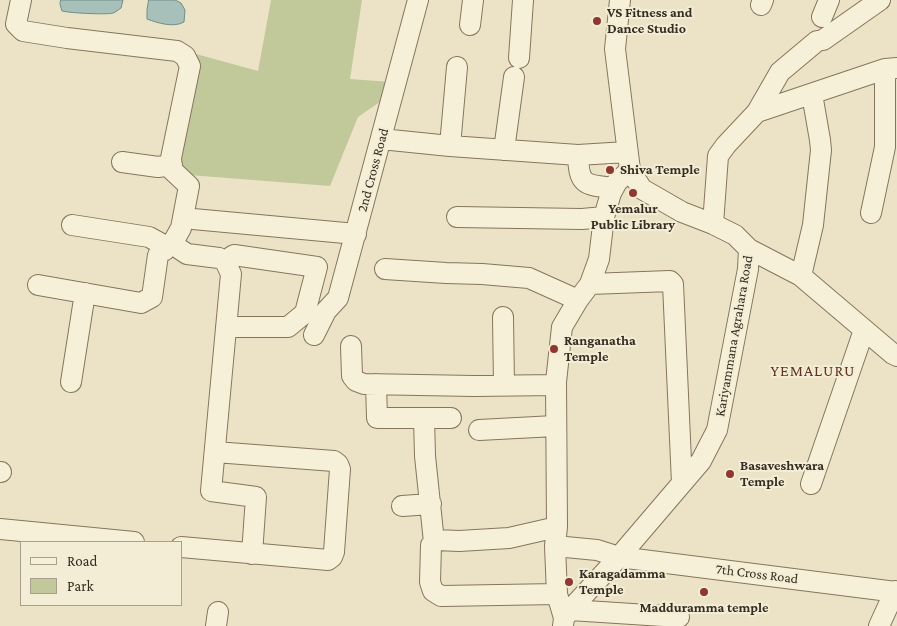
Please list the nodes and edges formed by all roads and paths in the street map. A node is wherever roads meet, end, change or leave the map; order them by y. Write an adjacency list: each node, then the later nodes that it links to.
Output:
1 (21, 0): 20 (street)
2 (418, 0): 14 (street, 2nd Cross Road)
3 (473, 0): 7 (street)
4 (523, 0): 8 (street)
5 (620, 0): 18 (street, Kariyammana Agrahara Road)
6 (880, 0): 13 (street)
7 (470, 25)
8 (519, 58)
9 (457, 67): 15 (street)
10 (891, 69): 12 (street); 22 (street)
11 (514, 77): 16 (street)
12 (812, 94): 13 (street); 33 (street)
13 (757, 112): 26 (street)
14 (381, 139): 15 (street); 28 (street, 2nd Cross Road)
15 (450, 146): 16 (street)
16 (504, 150): 17 (street)
17 (578, 155): 18 (street); 21 (street)
18 (629, 161): 21 (street); 26 (street, Kariyammana Agrahara Road)
19 (122, 162): 20 (street)
20 (172, 165): 29 (street)
21 (613, 188): 23 (street)
22 (871, 213)
23 (604, 217): 24 (street); 34 (street)
24 (456, 218)
25 (193, 219): 28 (street)
26 (713, 224): 30 (street, Kariyammana Agrahara Road)
27 (72, 225): 29 (street)
28 (356, 234): 41 (street, 2nd Cross Road)
29 (168, 247): 31 (street); 36 (street)
30 (749, 249): 33 (street); 53 (street, Kariyammana Agrahara Road)
31 (225, 261): 39 (street); 39 (street)
32 (385, 269): 37 (street)
33 (800, 276): 40 (street)
34 (590, 284): 37 (street); 53 (street)
35 (38, 285): 36 (street)
36 (85, 293): 44 (street)
37 (578, 300): 47 (street)
38 (502, 317): 46 (street)
39 (226, 327): 52 (street)
40 (864, 330): 43 (street); 54 (street)
41 (314, 335)
42 (351, 346): 45 (street)
43 (896, 351)
44 (71, 382)
45 (376, 384): 46 (street); 48 (street)
46 (504, 385): 47 (street)
47 (556, 385): 50 (street)
48 (424, 418): 49 (street); 55 (street)
49 (451, 418)
50 (555, 426): 51 (street); 58 (street)
51 (479, 430)
52 (214, 452): 62 (street); 62 (street)
53 (682, 483): 63 (street, Kariyammana Agrahara Road)
54 (811, 484)
55 (431, 504): 56 (street); 60 (street)
56 (402, 506)
57 (0, 529): 59 (street)
58 (556, 537): 60 (street, 7th Cross Road); 63 (street, 7th Cross Road); 65 (street)
59 (124, 541)
60 (434, 542): 65 (street)
61 (182, 547): 62 (street)
62 (252, 554)
63 (619, 556): 64 (street, 7th Cross Road); 67 (street, Kariyammana Agrahara Road)
64 (896, 592): 68 (street, 7th Cross Road)
65 (557, 594): 67 (street)
66 (679, 617): 67 (street)
67 (566, 618)
68 (879, 626)

